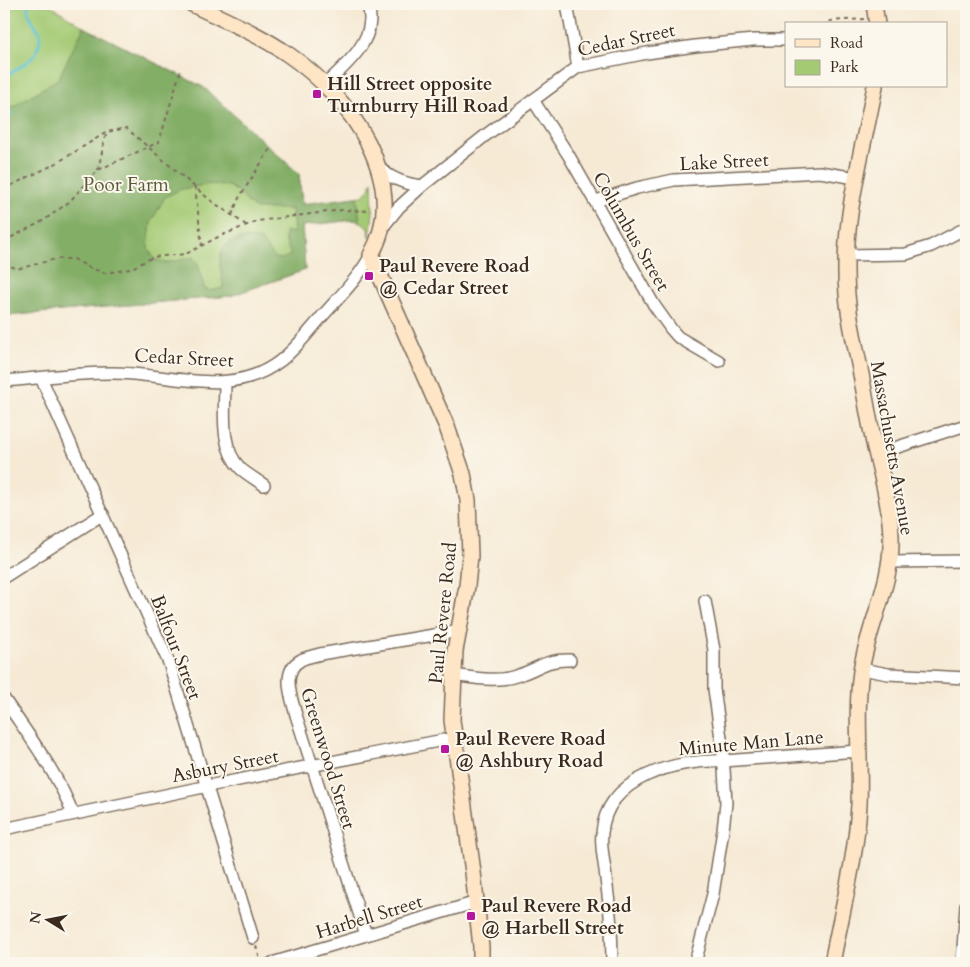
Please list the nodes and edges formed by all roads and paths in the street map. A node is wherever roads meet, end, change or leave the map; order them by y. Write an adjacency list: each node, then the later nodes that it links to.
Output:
1 (192, 4): 10 (street)
2 (369, 4): 10 (street)
3 (567, 4): 8 (street)
4 (874, 4): 6 (street)
5 (829, 21): 6 (path)
6 (872, 21)
7 (785, 40): 8 (street, Cedar Street)
8 (578, 68): 12 (street, Cedar Street)
9 (181, 69): 15 (path)
10 (325, 85): 16 (street)
11 (875, 88): 18 (street, Massachusetts Avenue)
12 (533, 100): 19 (street, Cedar Street); 22 (street, Columbus Street)
13 (106, 132): 15 (path); 17 (path); 21 (path)
14 (272, 146): 24 (path)
15 (149, 148): 17 (path); 20 (path)
16 (379, 167): 19 (street); 26 (street)
17 (98, 170): 28 (path)
18 (856, 178): 22 (street, Lake Street); 31 (street, Massachusetts Avenue)
19 (422, 186): 26 (street, Cedar Street)
20 (195, 187): 24 (path); 29 (path)
21 (4, 189)
22 (596, 201): 33 (street, Columbus Street)
23 (377, 211): 25 (path)
24 (232, 215): 25 (path)
25 (246, 225): 29 (path)
26 (382, 228): 30 (street, Cedar Street)
27 (966, 231): 31 (street)
28 (4, 241)
29 (202, 246): 32 (path)
30 (371, 255): 36 (street, Cedar Street); 45 (street, Paul Revere Road)
31 (846, 255): 38 (street, Massachusetts Avenue)
32 (4, 263)
33 (719, 361)
34 (41, 378): 35 (street, Cedar Street); 36 (street, Cedar Street); 40 (street, Balfour Street)
35 (4, 382)
36 (225, 382): 39 (street)
37 (966, 425): 38 (street)
38 (876, 454): 42 (street, Massachusetts Avenue)
39 (264, 485)
40 (103, 514): 43 (street); 55 (street, Balfour Street)
41 (966, 561): 42 (street)
42 (890, 562): 47 (street, Massachusetts Avenue)
43 (4, 577)
44 (705, 602): 53 (street)
45 (458, 631): 48 (street, Paul Revere Road); 54 (street, Greenwood Street)
46 (570, 660): 48 (street)
47 (862, 669): 49 (street); 52 (street, Massachusetts Avenue)
48 (453, 675): 51 (street, Paul Revere Road)
49 (966, 678)
50 (4, 699): 56 (street)
51 (454, 738): 54 (street, Asbury Street); 58 (street, Paul Revere Road)
52 (858, 751): 53 (street, Minute Man Lane); 67 (street, Massachusetts Avenue)
53 (724, 761): 65 (street, Minute Man Lane); 66 (street)
54 (312, 766): 55 (street, Asbury Street); 60 (street, Greenwood Street)
55 (206, 786): 56 (street, Asbury Street); 61 (street, Balfour Street)
56 (73, 814): 57 (street, Asbury Street)
57 (4, 829)
58 (477, 902): 60 (street, Harbell Street); 64 (street, Paul Revere Road)
59 (966, 906): 68 (street)
60 (366, 935): 63 (street, Harbell Street)
61 (253, 938): 62 (path)
62 (261, 963)
63 (272, 963)
64 (481, 963)
65 (612, 963)
66 (695, 963)
67 (832, 963)
68 (962, 963)

